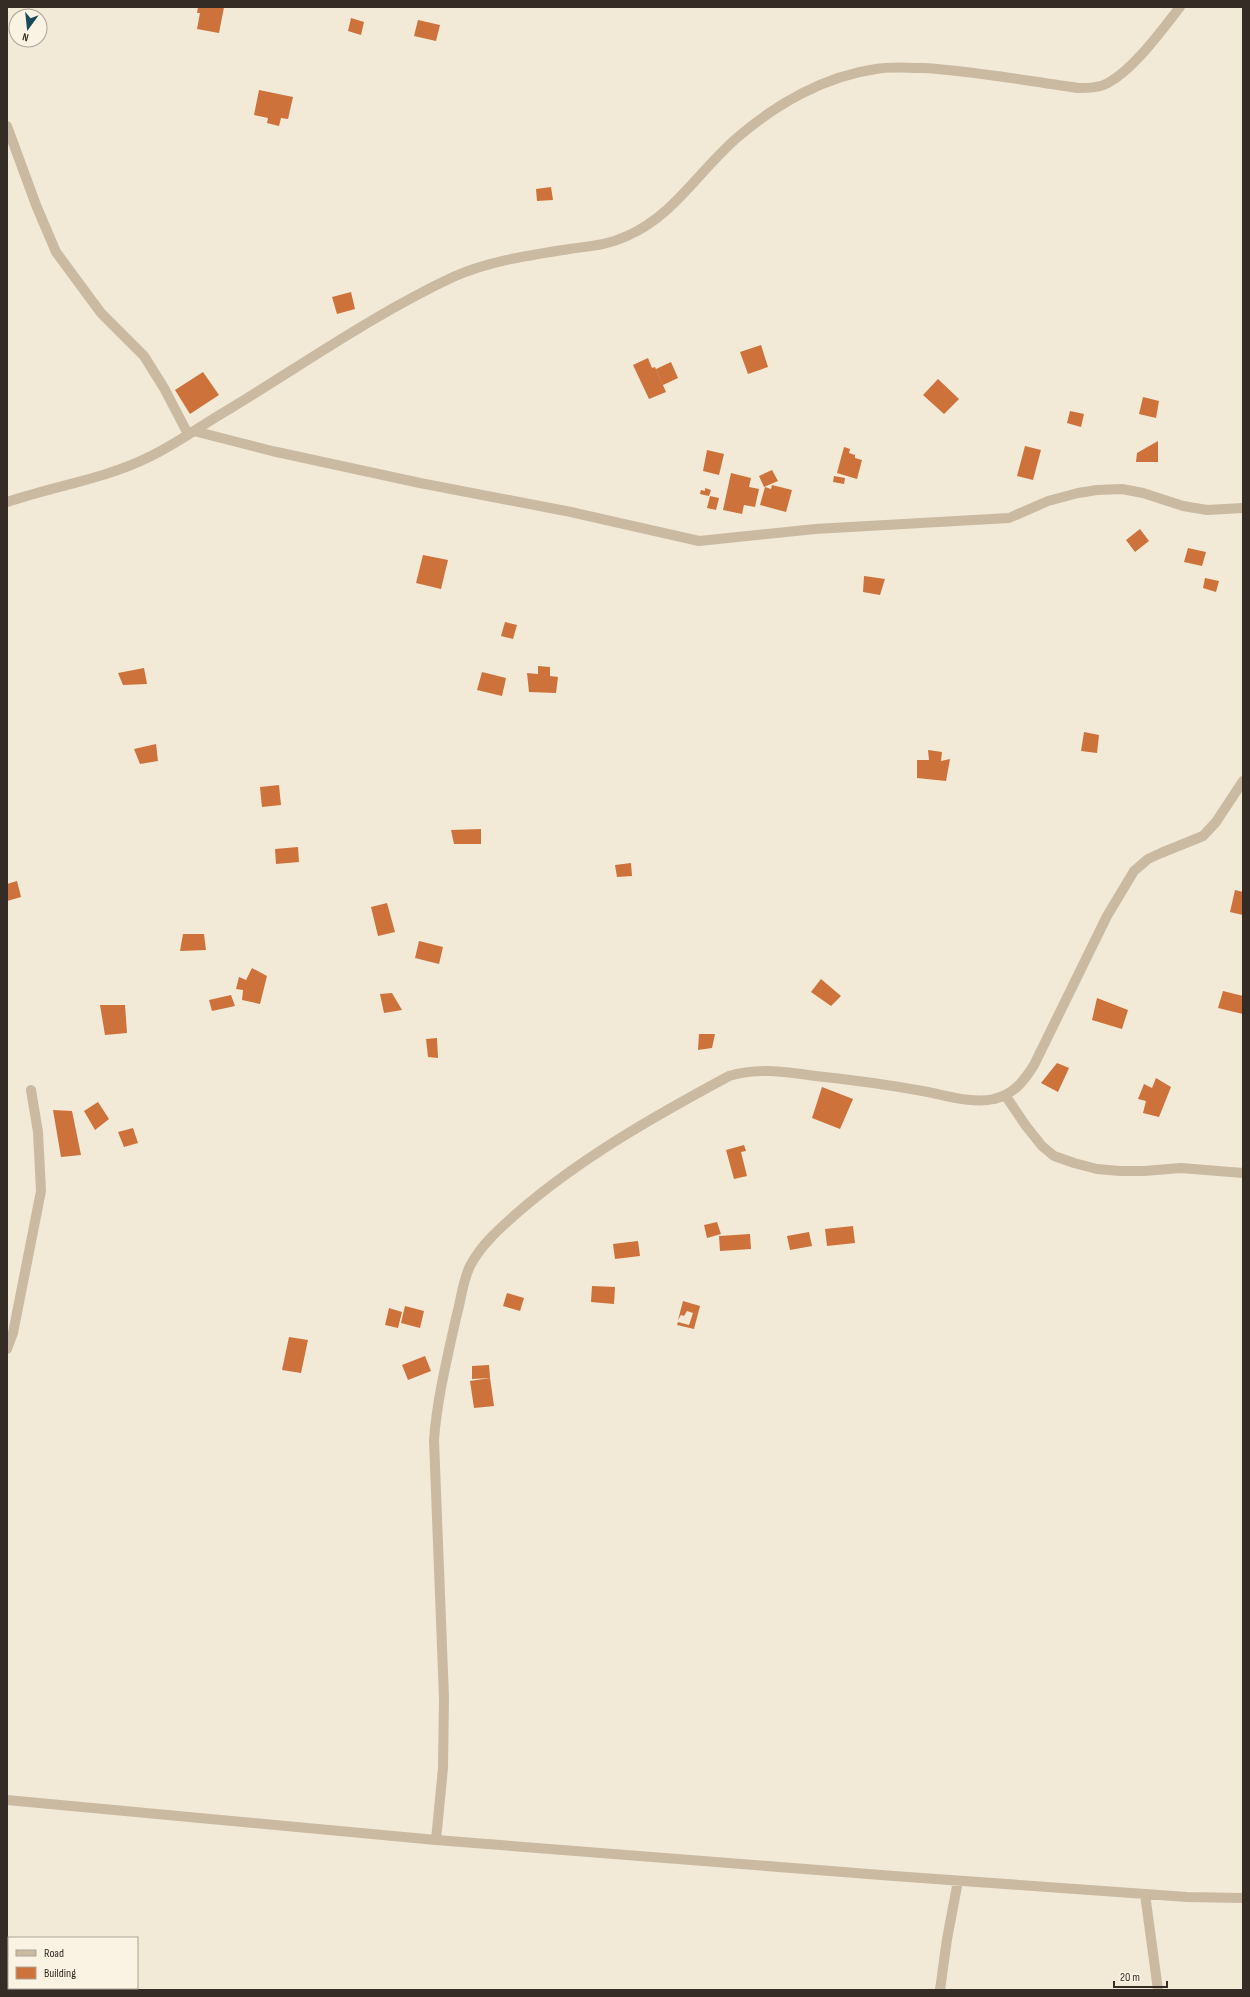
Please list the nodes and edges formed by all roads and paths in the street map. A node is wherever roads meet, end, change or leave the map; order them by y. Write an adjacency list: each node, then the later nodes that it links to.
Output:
1 (1180, 7): 3 (street)
2 (7, 126): 3 (street)
3 (191, 433): 4 (street); 5 (street)
4 (7, 502)
5 (1243, 508)
6 (1243, 781): 8 (street)
7 (31, 1090): 10 (street)
8 (1005, 1095): 9 (street); 12 (street)
9 (1243, 1173)
10 (7, 1349)
11 (7, 1800): 12 (street)
12 (436, 1840): 13 (street)
13 (958, 1881): 14 (street); 16 (street)
14 (1145, 1894): 15 (street); 17 (street)
15 (1243, 1898)
16 (940, 1990)
17 (1158, 1990)

